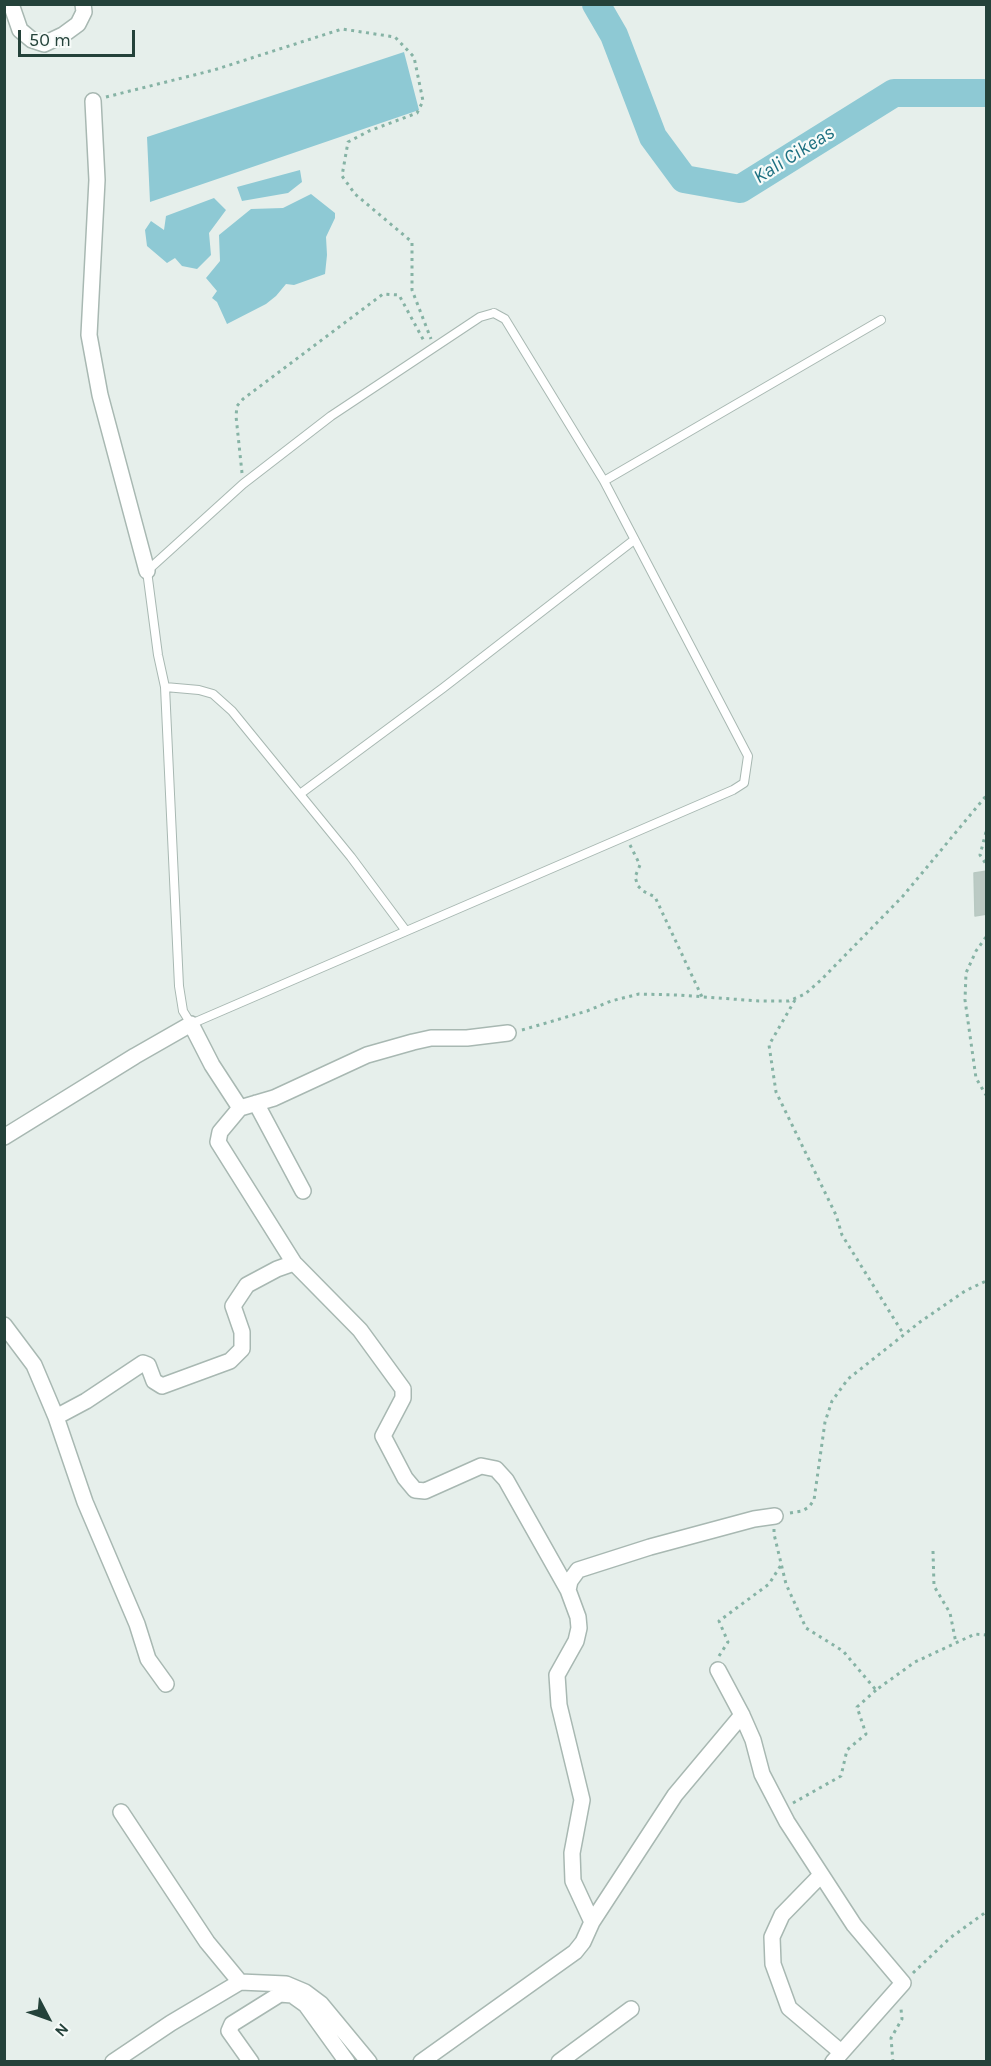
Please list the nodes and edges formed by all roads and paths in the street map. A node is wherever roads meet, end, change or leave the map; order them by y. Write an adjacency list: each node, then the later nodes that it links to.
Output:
1 (11, 4): 2 (street)
2 (83, 4)
3 (93, 101): 5 (path); 9 (street)
4 (882, 321): 6 (lane)
5 (431, 348): 6 (lane); 7 (lane); 7 (path)
6 (604, 481): 8 (lane)
7 (243, 484): 9 (lane)
8 (634, 540): 11 (lane); 14 (lane)
9 (147, 572): 10 (lane)
10 (165, 687): 11 (lane); 20 (lane)
11 (300, 794): 16 (lane)
12 (987, 796): 19 (path)
13 (987, 832): 15 (path)
14 (626, 837): 16 (lane); 18 (path)
15 (987, 864)
16 (406, 931): 20 (lane)
17 (987, 938): 22 (path)
18 (702, 997): 19 (path); 21 (path)
19 (796, 998): 30 (path)
20 (191, 1024): 24 (street); 25 (street)
21 (508, 1033): 23 (street)
22 (987, 1095)
23 (256, 1103): 24 (street); 26 (street)
24 (240, 1108): 27 (street)
25 (4, 1137)
26 (303, 1191)
27 (294, 1263): 31 (street); 35 (street)
28 (987, 1281): 30 (path)
29 (4, 1325): 31 (street)
30 (904, 1335): 32 (path)
31 (56, 1417): 39 (street)
32 (775, 1516): 34 (path); 35 (street)
33 (933, 1551): 37 (path)
34 (781, 1565): 38 (path); 40 (path)
35 (568, 1590): 46 (street)
36 (987, 1635): 37 (path)
37 (956, 1643): 40 (path)
38 (718, 1670): 41 (street)
39 (166, 1684)
40 (876, 1690): 42 (path)
41 (742, 1715): 42 (street); 46 (street)
42 (781, 1810): 44 (street)
43 (121, 1812): 47 (street)
44 (821, 1875): 48 (street); 51 (street)
45 (987, 1912): 48 (path)
46 (592, 1922): 56 (street)
47 (240, 1982): 52 (street); 55 (street)
48 (903, 1983): 49 (street)
49 (892, 1995): 51 (street); 58 (path)
50 (631, 2008): 57 (street)
51 (837, 2057)
52 (113, 2061)
53 (251, 2061): 54 (street)
54 (347, 2061)
55 (369, 2061)
56 (421, 2061)
57 (559, 2061)
58 (893, 2061)

